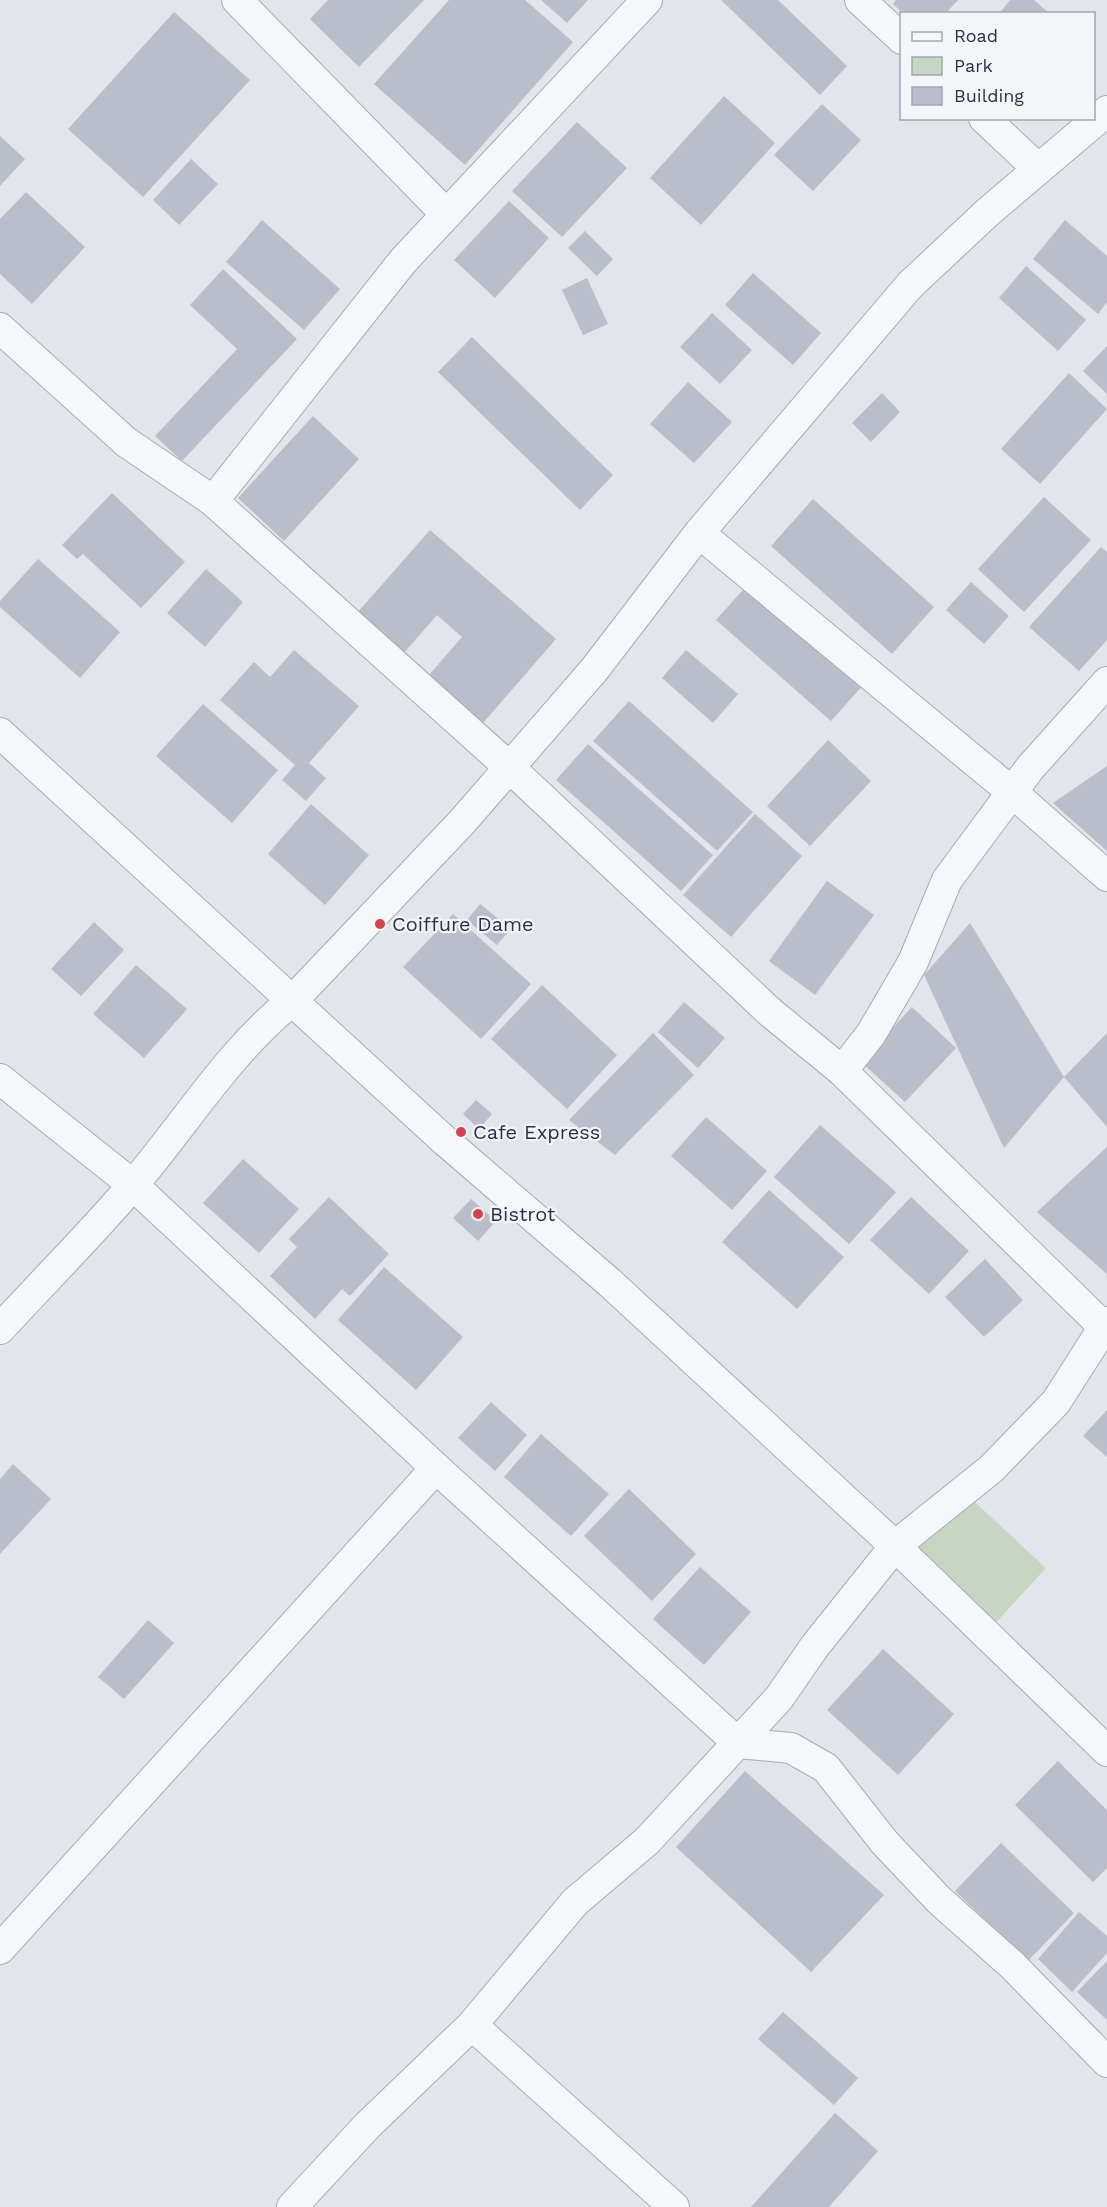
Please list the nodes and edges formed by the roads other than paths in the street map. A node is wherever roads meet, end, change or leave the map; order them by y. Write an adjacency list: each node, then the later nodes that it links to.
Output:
1 (237, 0): 8 (street)
2 (647, 0): 8 (street)
3 (863, 1): 4 (street)
4 (900, 37)
5 (1107, 111): 7 (street)
6 (986, 120): 7 (street)
7 (1038, 170): 11 (street)
8 (445, 213): 10 (street)
9 (0, 328): 10 (street)
10 (213, 501): 14 (street)
11 (699, 533): 14 (street); 15 (street)
12 (1107, 682): 15 (street)
13 (0, 733): 17 (street)
14 (508, 766): 17 (street); 18 (street)
15 (1013, 793): 16 (street); 18 (street)
16 (1107, 876)
17 (293, 1000): 20 (street); 24 (street)
18 (842, 1071): 21 (street)
19 (0, 1079): 20 (street)
20 (133, 1185): 22 (street); 23 (street)
21 (1106, 1325): 24 (street)
22 (0, 1329)
23 (436, 1468): 25 (street); 27 (street)
24 (895, 1546): 25 (street); 26 (street)
25 (738, 1743): 28 (street); 29 (street)
26 (1107, 1751)
27 (0, 1950)
28 (472, 2025): 30 (street); 31 (street)
29 (1107, 2062)
30 (292, 2207)
31 (674, 2207)

